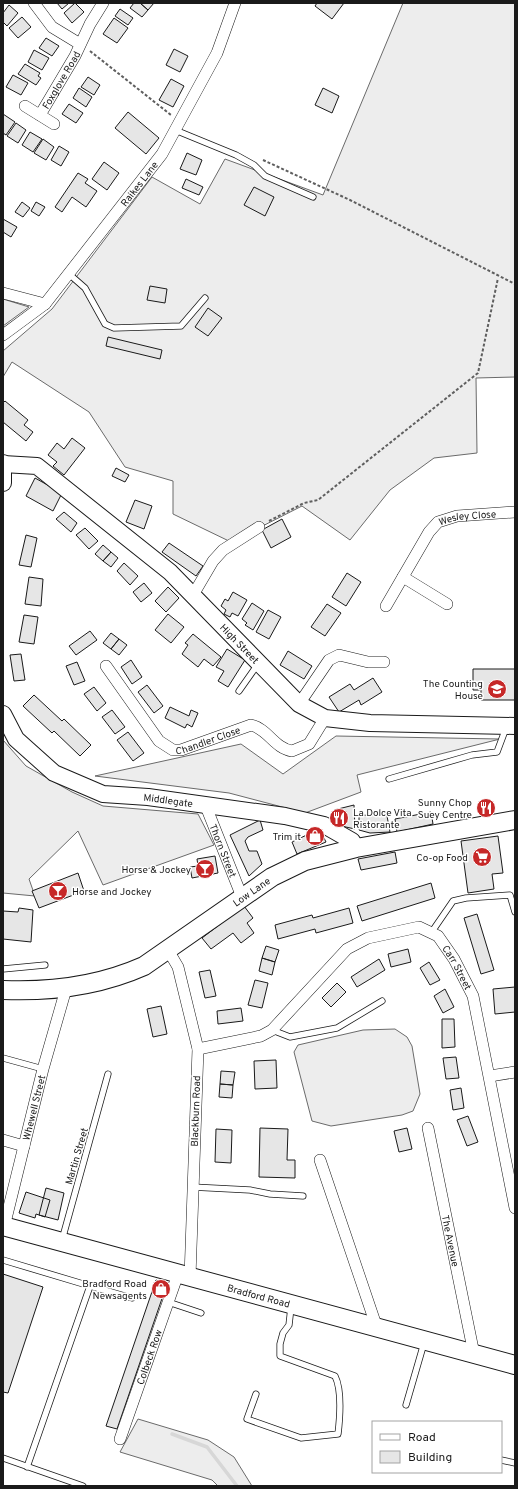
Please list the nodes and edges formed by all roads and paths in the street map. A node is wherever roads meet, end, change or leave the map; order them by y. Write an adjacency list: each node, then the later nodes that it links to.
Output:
1 (34, 3): 4 (street, Foxglove Road)
2 (103, 3): 4 (street, Foxglove Road)
3 (235, 3): 8 (street, Raikes Lane)
4 (80, 44): 6 (street, Foxglove Road); 8 (path)
5 (25, 106): 6 (street, Foxglove Road)
6 (40, 115): 7 (street, Foxglove Road)
7 (54, 124)
8 (177, 126): 10 (lane); 11 (street, Raikes Lane)
9 (257, 158): 12 (path)
10 (313, 197)
11 (69, 274): 15 (lane); 16 (street, Raikes Lane)
12 (498, 277): 13 (path); 21 (path)
13 (515, 284)
14 (3, 293): 16 (street)
15 (205, 298)
16 (45, 304): 17 (street, Raikes Lane)
17 (3, 335)
18 (3, 464): 19 (main road); 23 (main road, High Street)
19 (3, 483)
20 (515, 512): 22 (street, Wesley Close)
21 (259, 527): 23 (street)
22 (403, 577): 24 (street); 25 (street, Wesley Close)
23 (193, 595): 27 (main road, High Street)
24 (447, 604)
25 (386, 606)
26 (384, 662): 30 (street)
27 (258, 664): 29 (lane); 30 (main road, High Street)
28 (106, 666): 32 (street, Chandler Close)
29 (239, 691)
30 (299, 704): 32 (main road, High Street)
31 (3, 714): 35 (main road, Middlegate)
32 (325, 718): 33 (main road, High Street)
33 (511, 725): 34 (lane)
34 (389, 779)
35 (205, 804): 37 (main road, Middlegate); 38 (street, Thorn Street)
36 (515, 820): 37 (main road, Low Lane)
37 (356, 848): 38 (main road, Low Lane)
38 (242, 897): 41 (main road, Low Lane)
39 (515, 912): 40 (lane)
40 (431, 932): 47 (street); 53 (street, Carr Street)
41 (168, 950): 44 (main road, Low Lane); 48 (street, Blackburn Road)
42 (45, 965): 43 (lane)
43 (3, 969)
44 (66, 989): 45 (main road, Low Lane); 50 (street, Whewell Street)
45 (3, 990)
46 (382, 1001): 47 (lane)
47 (272, 1030): 48 (street)
48 (198, 1049): 58 (street, Blackburn Road)
49 (3, 1058): 50 (lane)
50 (43, 1069): 56 (street, Whewell Street)
51 (515, 1072): 53 (street)
52 (108, 1074): 62 (lane, Martin Street)
53 (490, 1076): 60 (street, Carr Street)
54 (428, 1128): 72 (street, The Avenue)
55 (3, 1140): 56 (street)
56 (24, 1146): 61 (street, Whewell Street)
57 (320, 1160): 70 (street)
58 (192, 1187): 59 (lane); 64 (street, Blackburn Road)
59 (303, 1196)
60 (515, 1208)
61 (4, 1227): 62 (main road, Bradford Road)
62 (61, 1242): 64 (main road, Bradford Road)
63 (3, 1260): 65 (lane)
64 (184, 1276): 67 (street, Colbeck Row); 68 (main road, Bradford Road)
65 (90, 1286): 66 (lane); 80 (lane)
66 (132, 1298)
67 (168, 1302): 69 (lane); 76 (street, Colbeck Row)
68 (291, 1305): 70 (main road, Bradford Road); 74 (lane)
69 (201, 1313)
70 (377, 1328): 71 (main road, Bradford Road)
71 (425, 1341): 72 (main road, Bradford Road); 75 (lane)
72 (474, 1354): 73 (main road, Bradford Road)
73 (515, 1365)
74 (256, 1394)
75 (406, 1405)
76 (120, 1439)
77 (3, 1458): 80 (lane)
78 (502, 1460): 79 (lane)
79 (515, 1463)
80 (27, 1467): 81 (lane)
81 (83, 1486)

